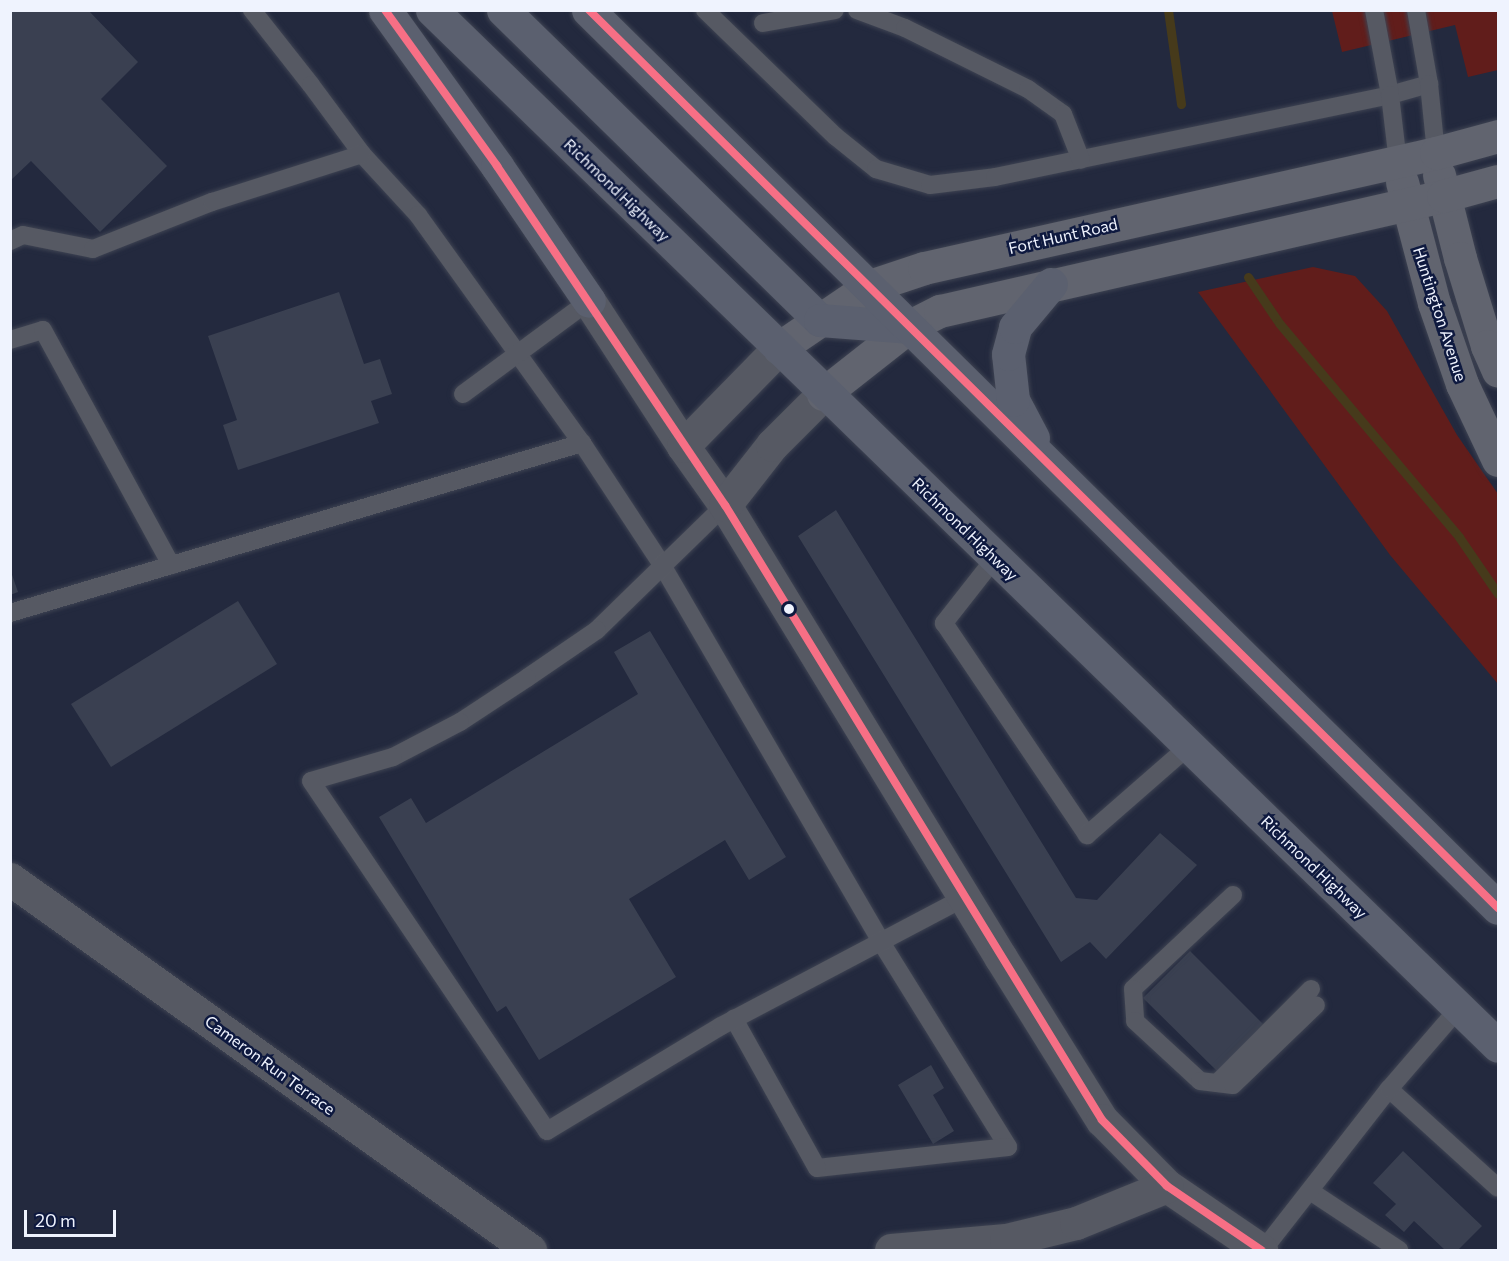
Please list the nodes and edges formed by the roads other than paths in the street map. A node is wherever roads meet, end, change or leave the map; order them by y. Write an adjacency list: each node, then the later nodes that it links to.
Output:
1 (252, 10): 16 (lane)
2 (386, 10): 25 (highway)
3 (432, 10): 29 (highway, Richmond Highway)
4 (503, 10): 26 (highway)
5 (588, 10): 24 (highway)
6 (705, 10): 17 (lane)
7 (835, 10): 11 (lane)
8 (857, 10): 17 (lane)
9 (1374, 10): 13 (lane)
10 (1416, 10): 12 (lane)
11 (763, 23)
12 (1429, 84): 13 (lane); 15 (lane)
13 (1390, 95): 17 (lane); 18 (lane)
14 (1498, 136): 15 (main road, Fort Hunt Road)
15 (1436, 153): 18 (main road, Fort Hunt Road); 20 (main road)
16 (362, 154): 22 (lane); 30 (lane)
17 (1081, 160)
18 (1398, 162): 21 (main road, Huntington Avenue); 24 (main road, Fort Hunt Road)
19 (1498, 181): 20 (main road)
20 (1443, 196): 21 (main road); 31 (main road)
21 (1406, 204): 23 (main road); 36 (main road, Huntington Avenue)
22 (10, 241)
23 (1051, 284): 27 (main road); 37 (highway)
24 (870, 286): 26 (main road, Fort Hunt Road); 27 (highway)
25 (589, 301): 30 (lane); 35 (street)
26 (820, 320): 27 (highway); 29 (main road, Fort Hunt Road)
27 (908, 327): 33 (main road); 37 (highway)
28 (10, 340): 40 (lane)
29 (778, 348): 33 (highway, Richmond Highway); 35 (street, Fort Hunt Road)
30 (519, 353): 32 (lane); 34 (lane)
31 (1498, 370)
32 (463, 394)
33 (824, 394): 38 (street); 39 (highway, Richmond Highway)
34 (582, 443): 40 (lane); 41 (lane)
35 (683, 446): 38 (street)
36 (1498, 460)
37 (1045, 461): 47 (highway)
38 (725, 504): 41 (lane); 46 (street)
39 (995, 558): 43 (highway, Richmond Highway); 43 (lane)
40 (171, 565): 42 (lane)
41 (662, 566): 48 (lane); 51 (lane)
42 (10, 613)
43 (1189, 746): 50 (highway, Richmond Highway)
44 (10, 879): 59 (street, Cameron Run Terrace)
45 (1233, 895): 49 (lane)
46 (964, 898): 48 (lane); 54 (street)
47 (1498, 908)
48 (881, 942): 51 (lane); 51 (lane)
49 (1314, 997)
50 (1459, 1008): 52 (highway, Richmond Highway); 53 (lane)
51 (734, 1019)
52 (1498, 1047)
53 (1389, 1089): 55 (lane); 56 (lane)
54 (1167, 1186): 57 (street); 61 (street)
55 (1498, 1188)
56 (1310, 1191): 61 (lane); 62 (lane)
57 (1006, 1245): 58 (street)
58 (953, 1248): 60 (street)
59 (530, 1251)
60 (891, 1251)
61 (1262, 1251)
62 (1399, 1251)

